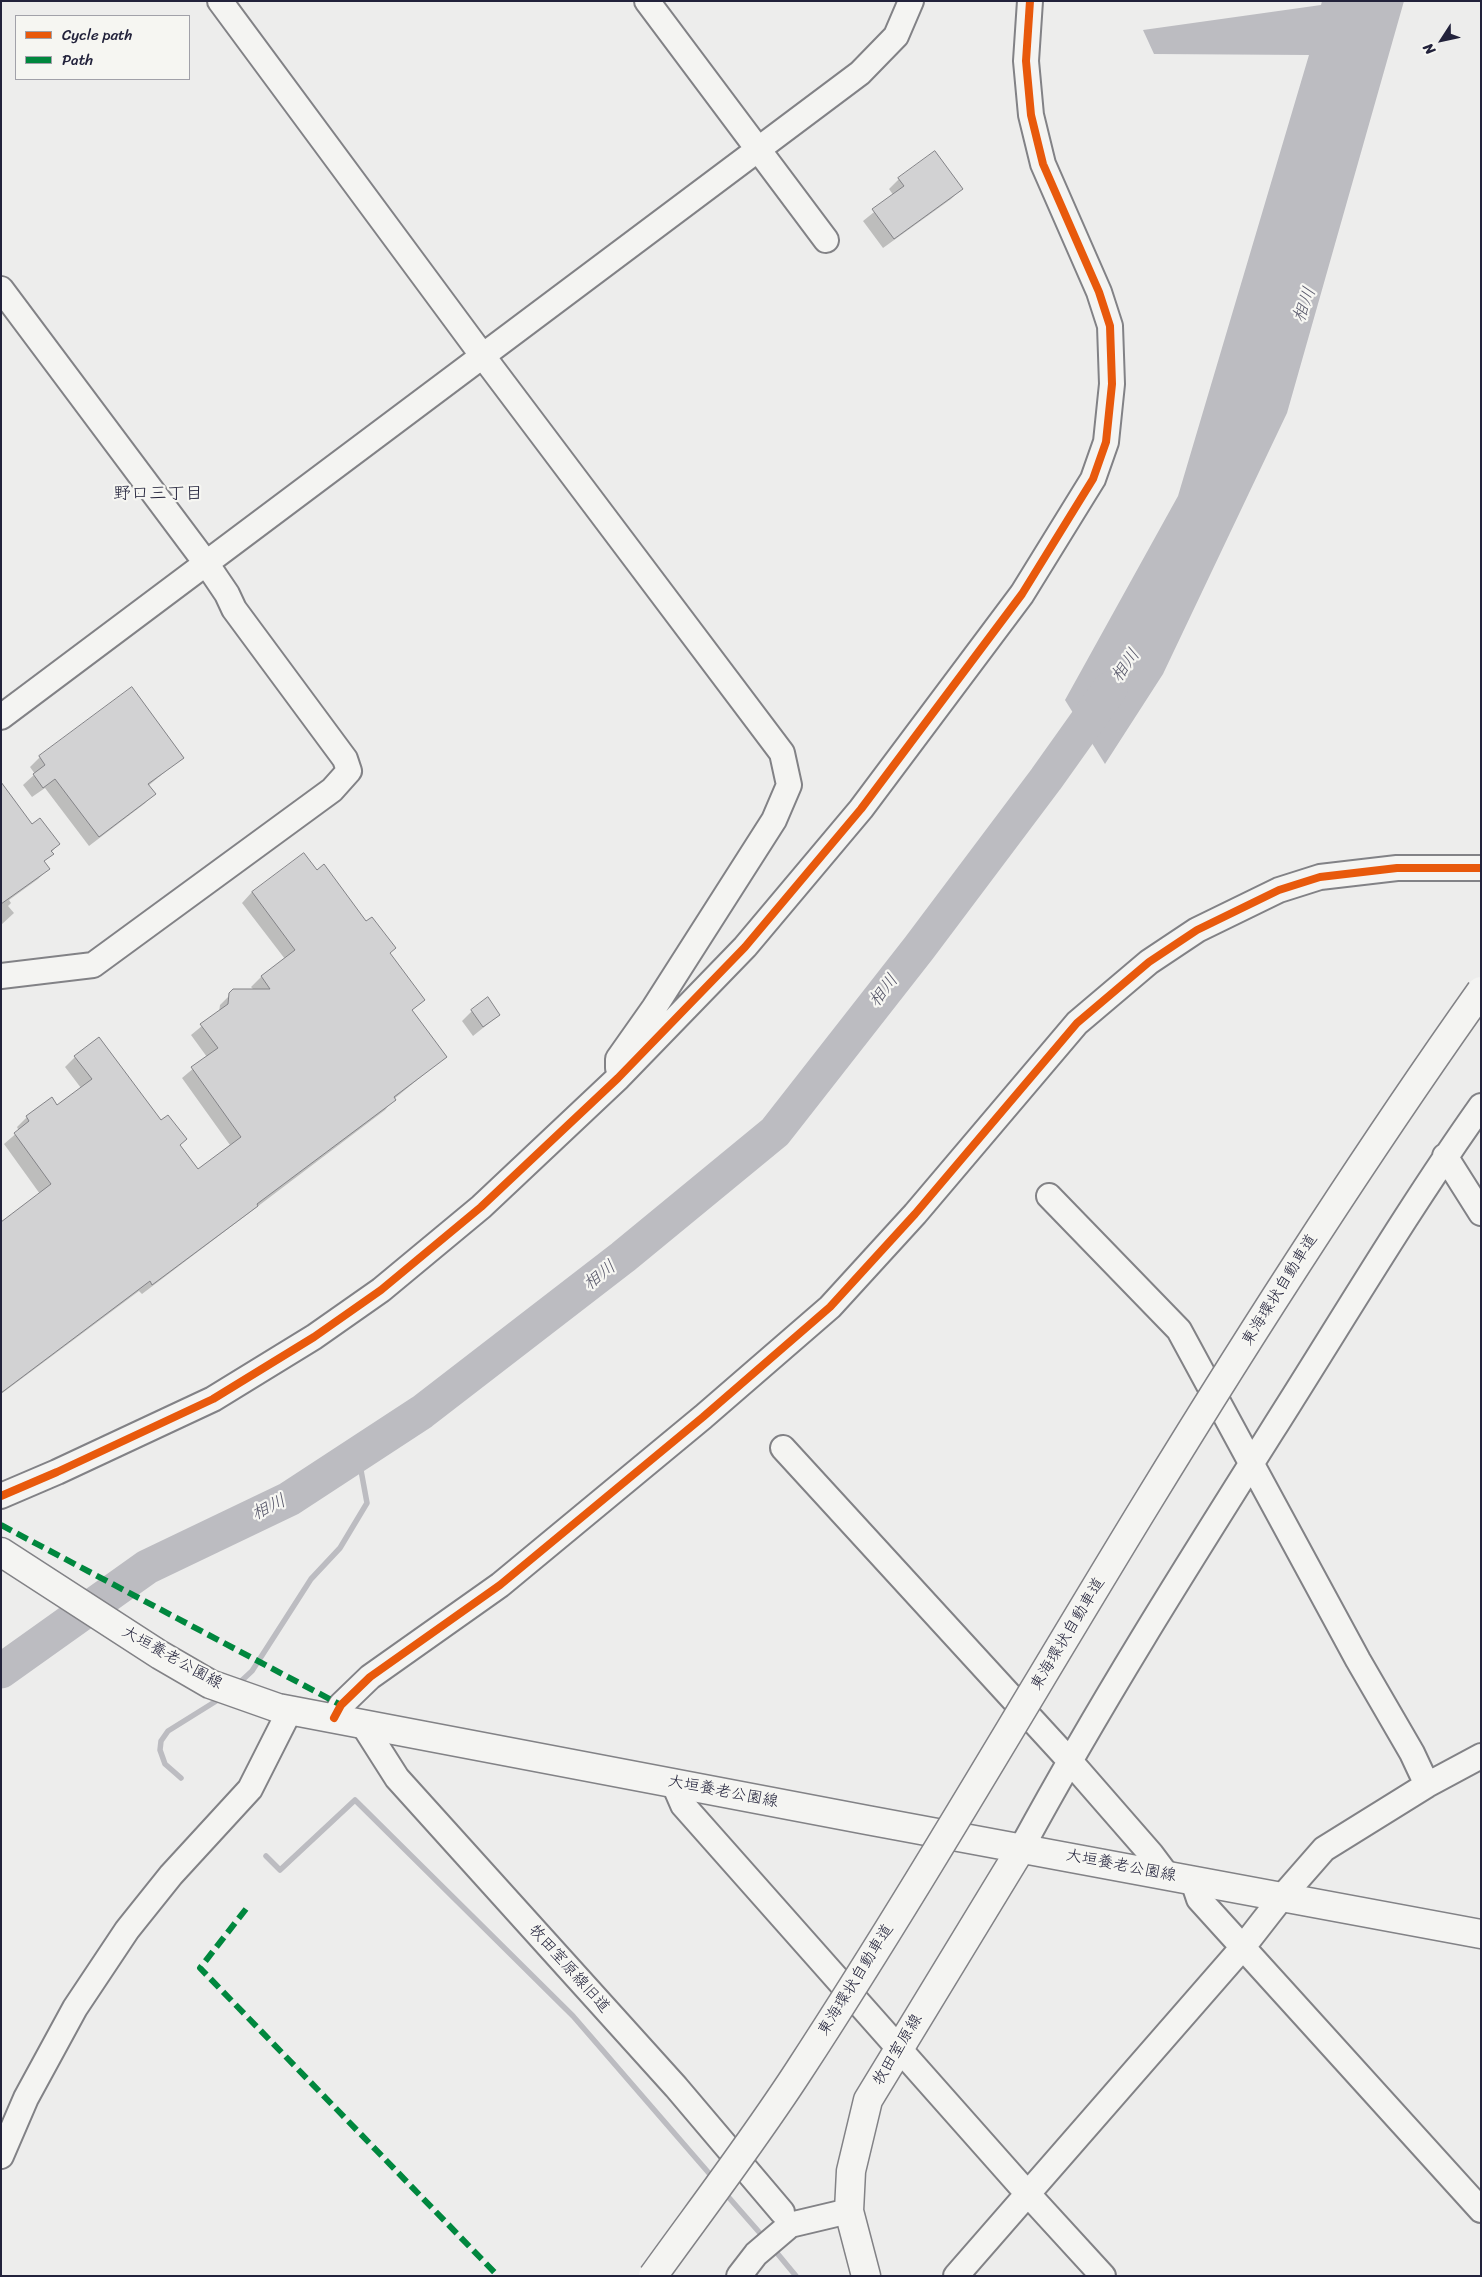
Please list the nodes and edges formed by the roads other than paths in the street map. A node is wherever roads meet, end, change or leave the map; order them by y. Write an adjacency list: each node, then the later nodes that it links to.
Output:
1 (220, 1): 8 (street)
2 (647, 1): 5 (street)
3 (911, 1): 5 (street)
4 (1030, 1): 14 (street)
5 (759, 150): 6 (street); 8 (street)
6 (826, 240)
7 (1, 288): 9 (street)
8 (482, 355): 9 (street); 14 (street)
9 (206, 563): 10 (street); 12 (street)
10 (1, 717)
11 (1481, 868): 25 (street)
12 (1, 976)
13 (1481, 991): 43 (main road, 東海環状自動車道, bridge)
14 (618, 1078): 22 (street)
15 (1481, 1106): 16 (street)
16 (1446, 1156): 17 (street); 21 (street)
17 (1474, 1183): 19 (street)
18 (1049, 1196): 21 (street)
19 (1481, 1213)
20 (783, 1448): 28 (street)
21 (1252, 1463): 28 (street); 30 (street)
22 (1, 1496)
23 (1, 1552): 24 (main road, 大垣養老公園線)
24 (284, 1709): 25 (main road, 大垣養老公園線); 38 (street)
25 (334, 1718): 26 (main road, 大垣養老公園線)
26 (362, 1723): 29 (main road, 大垣養老公園線); 42 (street, 牧田室原線旧道)
27 (1481, 1756): 30 (street)
28 (1069, 1760): 31 (street); 32 (street)
29 (673, 1782): 31 (main road, 大垣養老公園線); 37 (street)
30 (1427, 1785): 34 (street)
31 (1022, 1847): 32 (main road, 大垣養老公園線); 37 (main road, 牧田室原線)
32 (1166, 1874): 33 (main road, 大垣養老公園線)
33 (1193, 1881): 34 (main road, 大垣養老公園線); 36 (street)
34 (1282, 1896): 35 (main road, 大垣養老公園線); 36 (street)
35 (1481, 1934)
36 (1243, 1947): 39 (street); 40 (street)
37 (899, 2048): 39 (street); 41 (main road, 牧田室原線)
38 (1, 2156)
39 (1027, 2193): 46 (street); 47 (street)
40 (1481, 2210)
41 (849, 2211): 42 (street); 45 (main road, 牧田室原線)
42 (780, 2222): 44 (street)
43 (652, 2276)
44 (739, 2276)
45 (866, 2276)
46 (956, 2276)
47 (1103, 2276)

